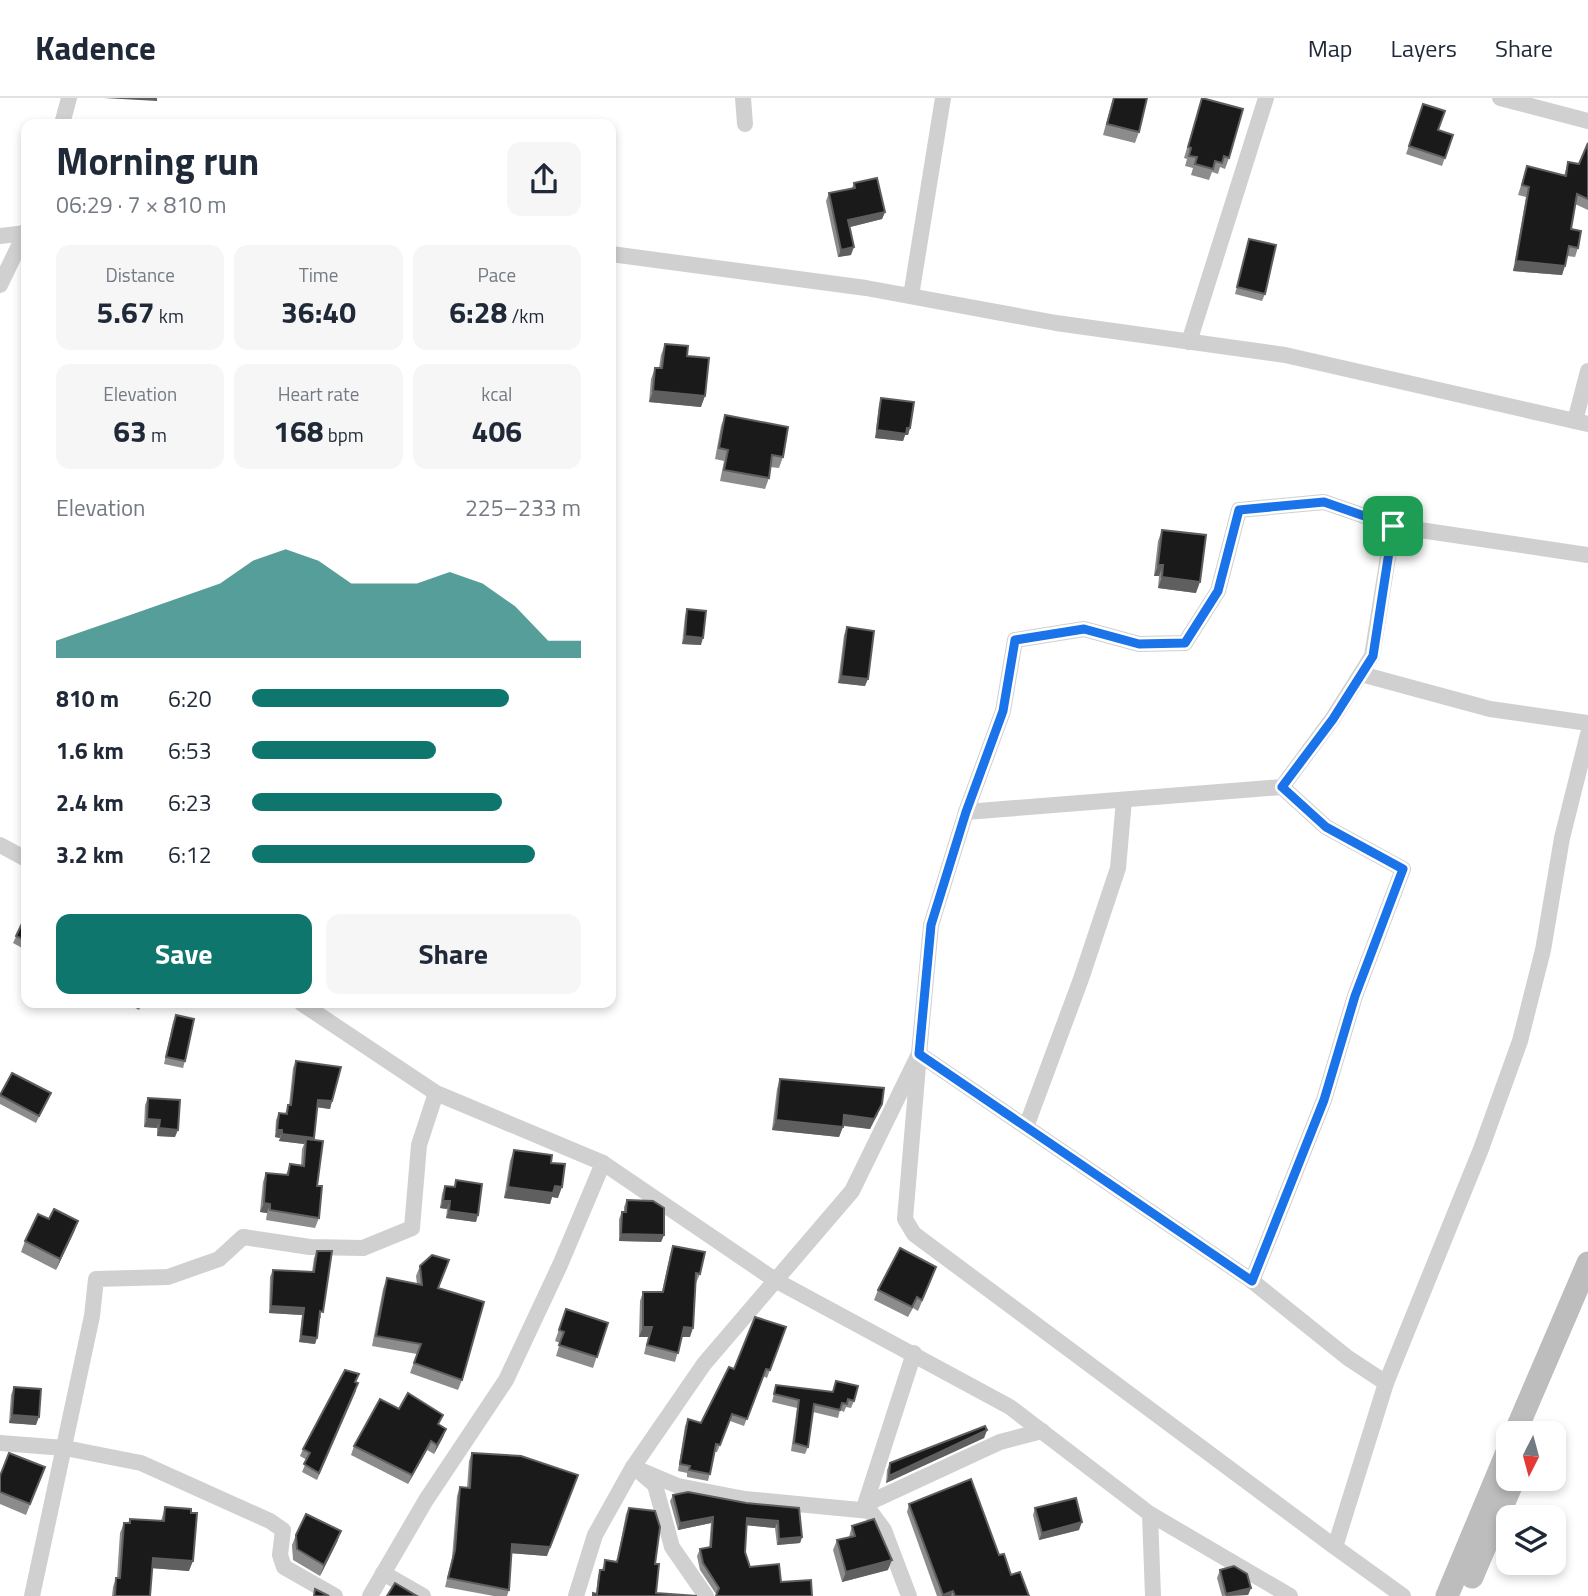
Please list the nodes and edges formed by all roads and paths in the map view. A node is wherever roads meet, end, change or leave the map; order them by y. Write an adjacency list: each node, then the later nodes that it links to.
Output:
1 (69, 98): 6 (street)
2 (743, 98): 8 (street)
3 (943, 98): 14 (street)
4 (1266, 98): 15 (street)
5 (1500, 98): 7 (street)
6 (63, 119)
7 (1588, 121)
8 (744, 124)
9 (21, 233): 10 (street)
10 (0, 236)
11 (21, 242): 13 (street)
12 (616, 255): 14 (street)
13 (0, 285)
14 (911, 296): 15 (street)
15 (1189, 342): 17 (street)
16 (1588, 371): 17 (street)
17 (1582, 423)
18 (1393, 526): 19 (street); 20 (street); 25 (street)
19 (1588, 555)
20 (1361, 674): 21 (street); 23 (street)
21 (1588, 723)
22 (1588, 734): 38 (street)
23 (1282, 787): 24 (street); 35 (street)
24 (1124, 800): 25 (street); 31 (street)
25 (966, 812): 29 (street)
26 (0, 845): 27 (street)
27 (21, 856)
28 (308, 1008): 30 (street)
29 (919, 1054): 31 (street); 34 (street); 49 (street)
30 (436, 1093): 32 (street); 43 (street)
31 (1026, 1127): 35 (street)
32 (603, 1163): 34 (street); 50 (street)
33 (1588, 1263): 39 (main road)
34 (775, 1280): 37 (street); 44 (street)
35 (1252, 1281): 38 (street)
36 (1588, 1300): 40 (main road)
37 (914, 1353): 41 (street); 47 (street)
38 (1386, 1383): 49 (street)
39 (1521, 1421)
40 (1536, 1421)
41 (1042, 1431): 47 (street); 48 (street)
42 (0, 1443): 43 (street)
43 (65, 1448): 51 (street); 52 (street)
44 (633, 1467): 47 (street); 55 (street); 56 (street)
45 (1496, 1479): 61 (main road)
46 (1509, 1491): 62 (main road)
47 (864, 1508): 57 (street)
48 (1150, 1514): 58 (street); 59 (street)
49 (1335, 1546): 60 (street)
50 (383, 1573): 53 (street); 54 (street)
51 (32, 1596)
52 (335, 1596)
53 (370, 1596)
54 (423, 1596)
55 (576, 1596)
56 (706, 1596)
57 (909, 1596)
58 (1153, 1596)
59 (1290, 1596)
60 (1403, 1596)
61 (1447, 1596)
62 (1464, 1596)

